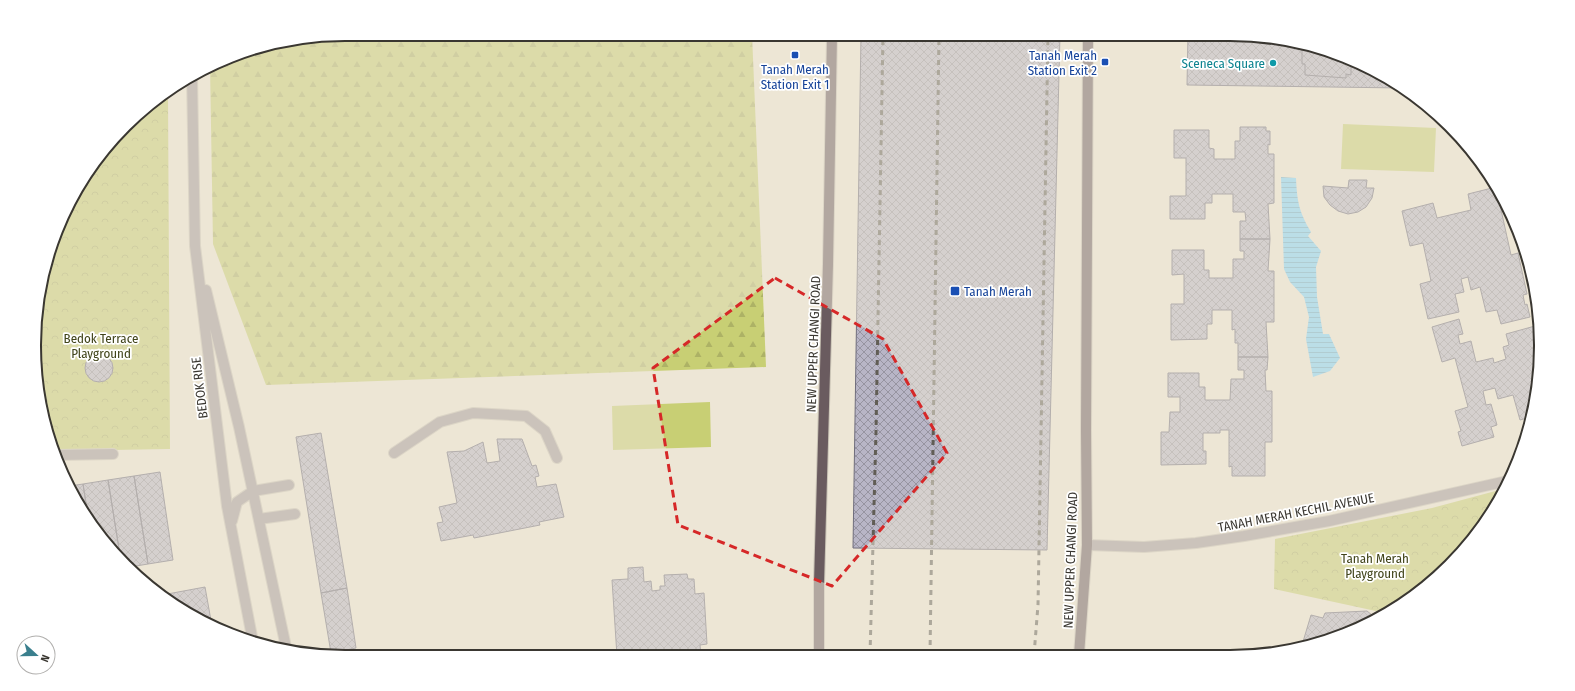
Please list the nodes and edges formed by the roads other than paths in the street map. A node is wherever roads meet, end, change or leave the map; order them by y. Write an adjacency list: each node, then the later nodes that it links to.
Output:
1 (832, 41): 18 (main road, NEW UPPER CHANGI ROAD)
2 (1088, 41): 15 (main road, NEW UPPER CHANGI ROAD)
3 (192, 83): 4 (street, BEDOK RISE)
4 (195, 246): 11 (street, BEDOK RISE); 14 (street, BEDOK RISE)
5 (394, 453): 8 (street)
6 (113, 454): 7 (street)
7 (61, 455)
8 (557, 458)
9 (1502, 482): 15 (street, TANAH MERAH KECHIL AVENUE)
10 (289, 485): 11 (street)
11 (253, 491): 13 (street, BEDOK RISE); 14 (street, BEDOK RISE)
12 (295, 514): 13 (street)
13 (259, 519): 17 (street, BEDOK RISE)
14 (231, 526): 16 (street, BEDOK RISE)
15 (1087, 545): 19 (main road, NEW UPPER CHANGI ROAD)
16 (252, 635)
17 (285, 644)
18 (820, 650)
19 (1079, 650)

